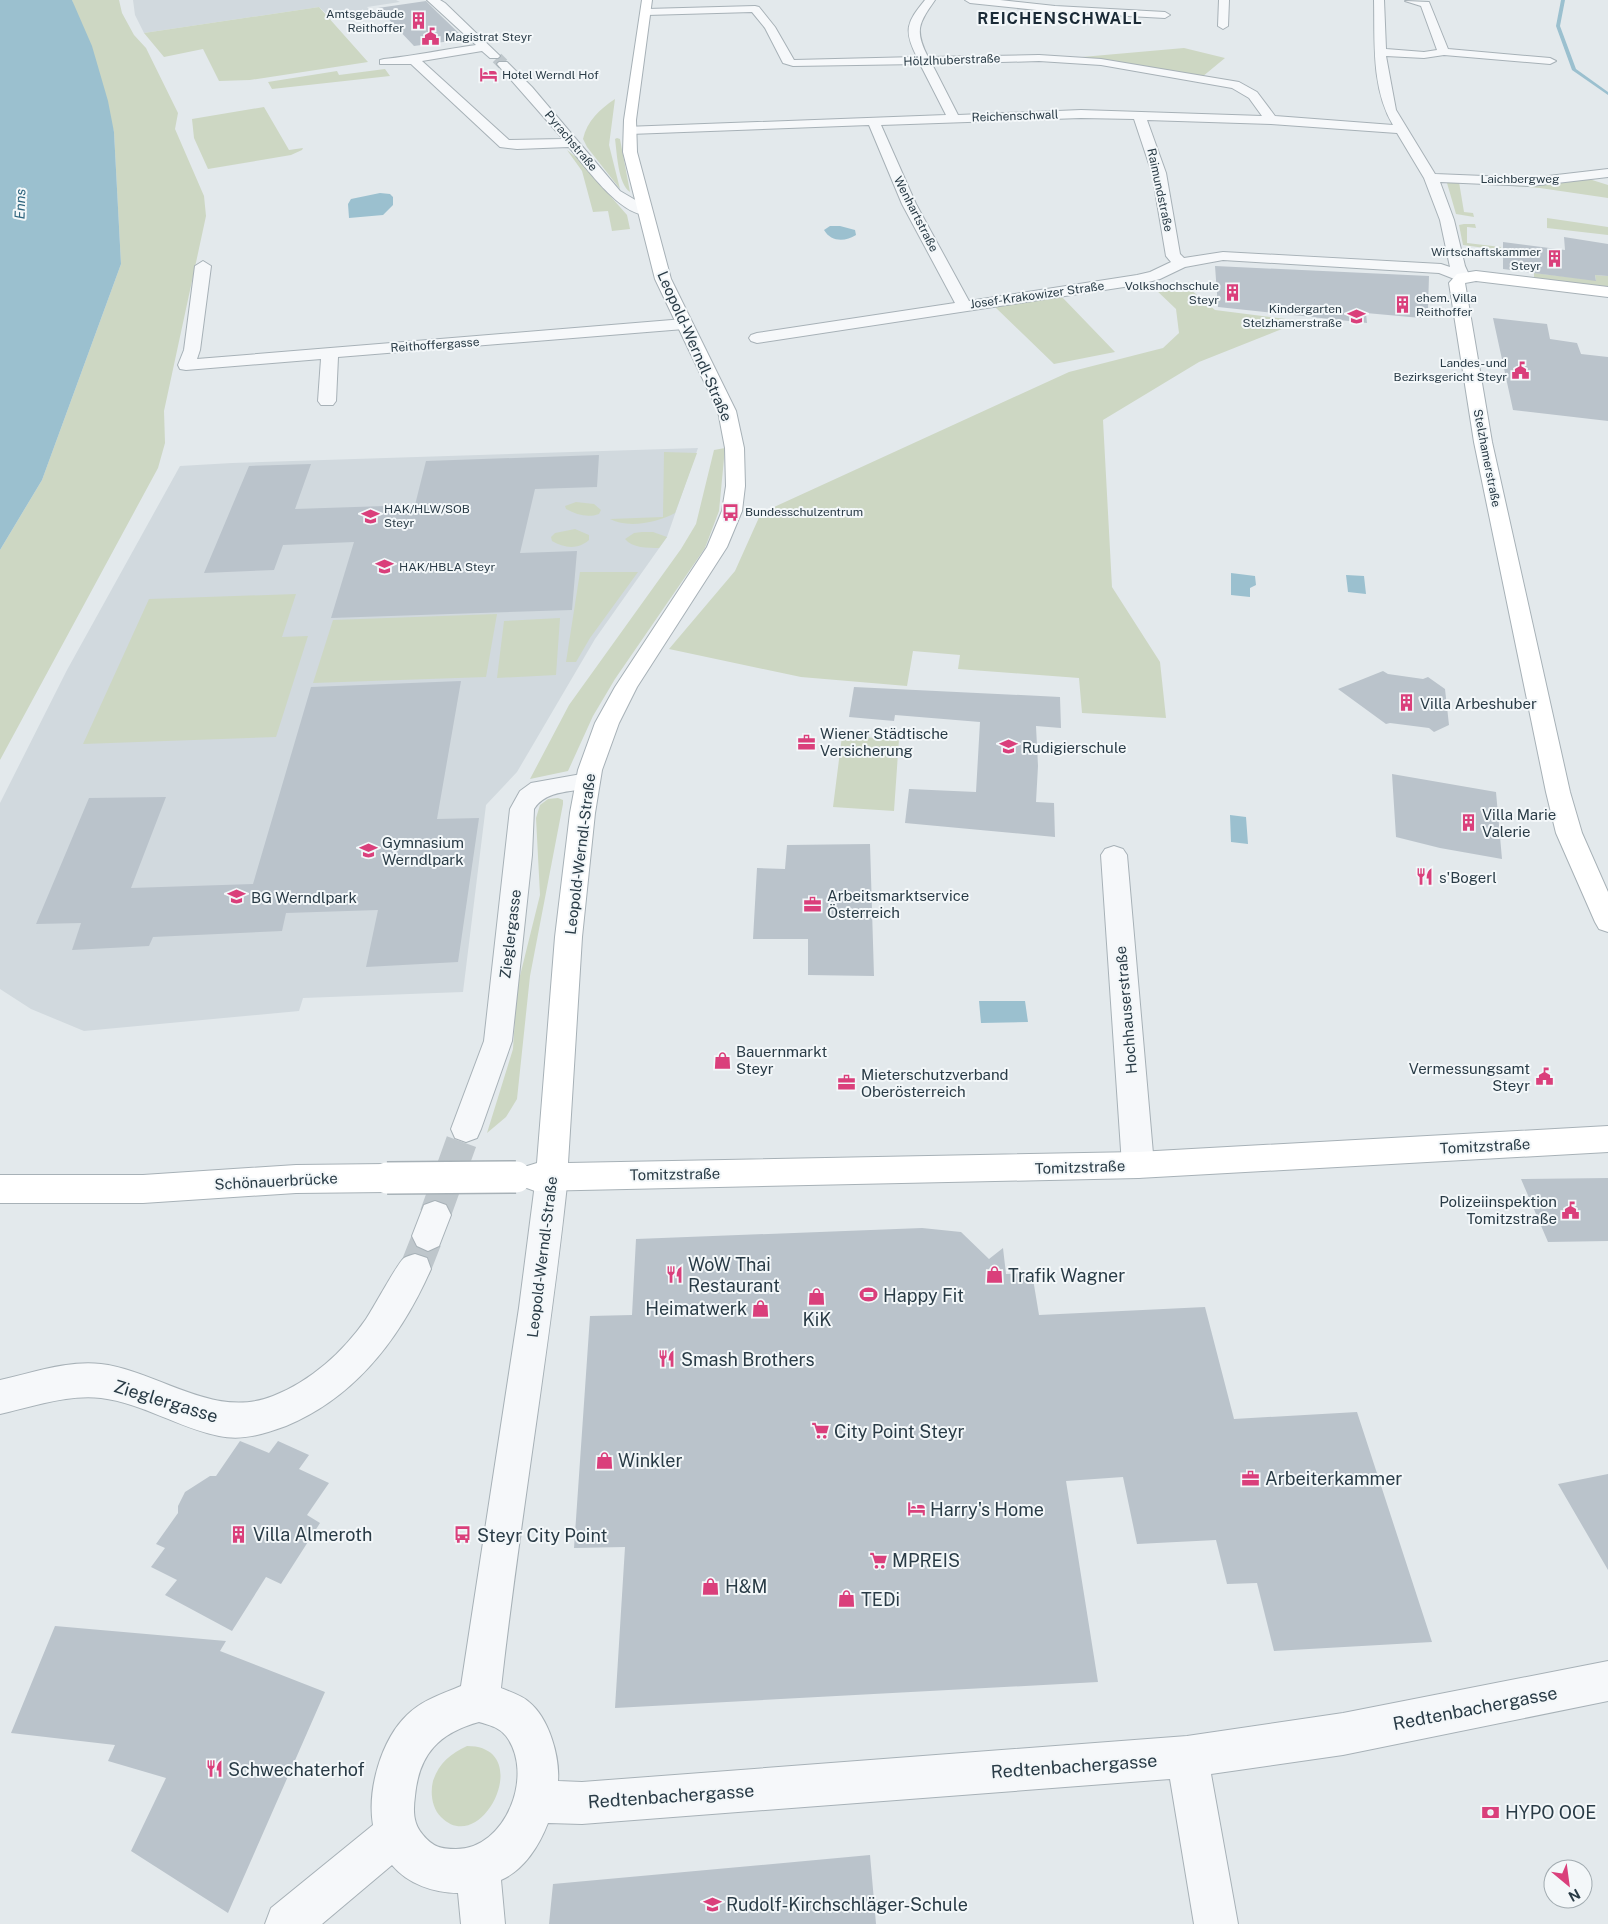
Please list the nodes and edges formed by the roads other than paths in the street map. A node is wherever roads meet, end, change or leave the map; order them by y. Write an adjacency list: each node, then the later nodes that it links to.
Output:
1 (432, 0): 10 (street, Pyrachstraße)
2 (930, 0): 14 (street)
3 (970, 0): 8 (street)
4 (1224, 0): 9 (street)
5 (1379, 0): 11 (street, Stelzhamerstraße)
6 (1410, 1): 12 (street)
7 (647, 6): 14 (street, Hölzlhuberstraße); 22 (street, Leopold-Werndl-Straße)
8 (1165, 14)
9 (1223, 26)
10 (486, 47): 13 (street); 23 (street, Pyrachstraße)
11 (1381, 52): 12 (street); 21 (street, Stelzhamerstraße)
12 (1444, 52): 15 (street)
13 (414, 60): 16 (street); 23 (street)
14 (924, 60): 18 (street); 19 (street, Hölzlhuberstraße)
15 (1550, 61)
16 (384, 62)
17 (1139, 115): 18 (street, Reichenschwall); 19 (street, Reichenschwall); 27 (street, Raimundstraße)
18 (954, 118): 20 (street, Reichenschwall)
19 (1271, 120): 21 (street, Reichenschwall)
20 (873, 121): 22 (street, Reichenschwall); 31 (street, Wenhartstraße)
21 (1400, 129): 25 (street, Stelzhamerstraße)
22 (630, 130): 26 (street, Leopold-Werndl-Straße)
23 (571, 143): 26 (street, Pyrachstraße)
24 (1608, 173): 25 (street, Laichbergweg)
25 (1431, 178): 29 (street, Stelzhamerstraße)
26 (644, 210): 32 (street, Leopold-Werndl-Straße)
27 (1181, 263): 29 (street, Josef-Krakowizer Straße); 31 (street, Josef-Krakowizer Straße)
28 (203, 266): 34 (street, Reithoffergasse)
29 (1462, 277): 30 (street); 38 (street, Stelzhamerstraße)
30 (1608, 292)
31 (964, 306): 33 (street, Josef-Krakowizer Straße)
32 (684, 324): 34 (street, Reithoffergasse); 36 (street, Leopold-Werndl-Straße)
33 (757, 338)
34 (330, 353): 35 (street)
35 (327, 401)
36 (587, 781): 39 (street, Zieglergasse); 42 (street, Leopold-Werndl-Straße)
37 (1114, 855): 41 (street, Hochhauserstraße)
38 (1608, 922)
39 (466, 1129)
40 (1608, 1139): 41 (street, Tomitzstraße)
41 (1138, 1165): 42 (street, Tomitzstraße)
42 (552, 1176): 43 (street, Schönauerbrücke, bridge); 47 (street, Leopold-Werndl-Straße)
43 (0, 1190)
44 (416, 1269): 45 (street, Zieglergasse)
45 (0, 1397)
46 (1608, 1681): 48 (street, Redtenbachergasse)
47 (479, 1702): 49 (street); 50 (street)
48 (1187, 1757): 49 (street, Redtenbachergasse); 54 (street)
49 (535, 1802): 51 (street)
50 (397, 1833): 51 (street); 52 (street)
51 (478, 1868): 53 (street)
52 (287, 1924)
53 (483, 1924)
54 (1216, 1924)

